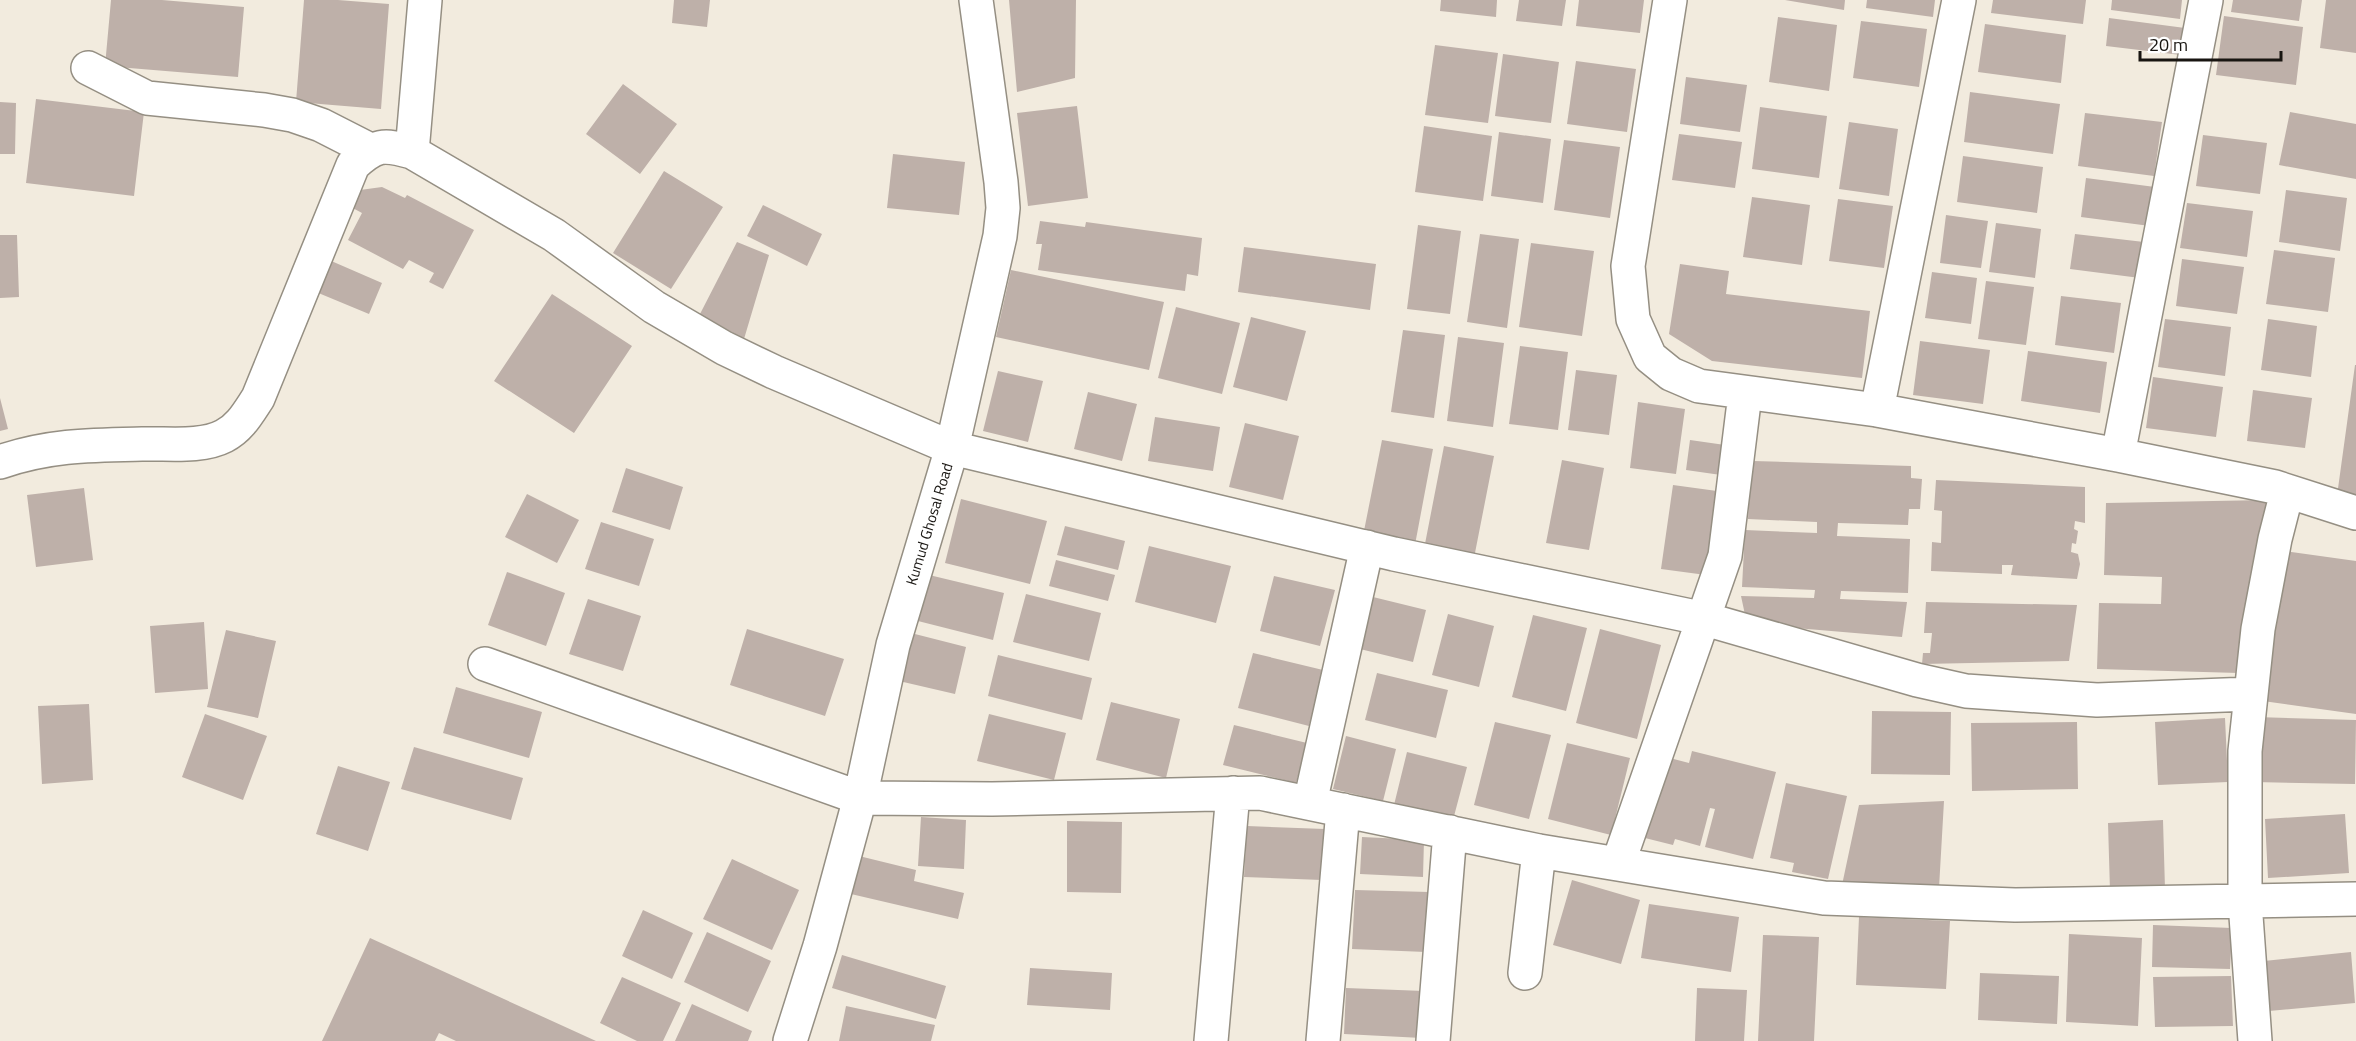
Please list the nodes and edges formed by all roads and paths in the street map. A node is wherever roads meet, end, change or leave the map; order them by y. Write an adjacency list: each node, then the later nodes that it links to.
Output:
1 (425, 0): 8 (street)
2 (976, 0): 11 (street, Kumud Ghosal Road)
3 (1670, 0): 9 (street)
4 (1959, 0): 10 (street)
5 (2205, 0): 12 (street)
6 (88, 68): 7 (street)
7 (370, 150): 8 (street); 13 (street)
8 (412, 152): 11 (street)
9 (1745, 394): 10 (street); 17 (street)
10 (1877, 410): 12 (street)
11 (952, 448): 16 (street); 21 (street, Kumud Ghosal Road)
12 (2118, 455): 14 (street)
13 (0, 462)
14 (2288, 492): 15 (street); 19 (street)
15 (2356, 513)
16 (1367, 547): 17 (street); 22 (street)
17 (1704, 619): 19 (street); 26 (street)
18 (485, 664): 21 (street)
19 (2250, 694): 28 (street)
20 (1233, 793): 21 (street); 22 (street); 31 (street)
21 (860, 798): 30 (street, Kumud Ghosal Road)
22 (1310, 803): 23 (street)
23 (1343, 810): 24 (street); 32 (street)
24 (1450, 832): 25 (street); 33 (street)
25 (1539, 851): 26 (street); 29 (street)
26 (1618, 864): 28 (street)
27 (2356, 899): 28 (street)
28 (2245, 902): 34 (street)
29 (1525, 973)
30 (790, 1041)
31 (1211, 1041)
32 (1323, 1041)
33 (1433, 1041)
34 (2255, 1041)

